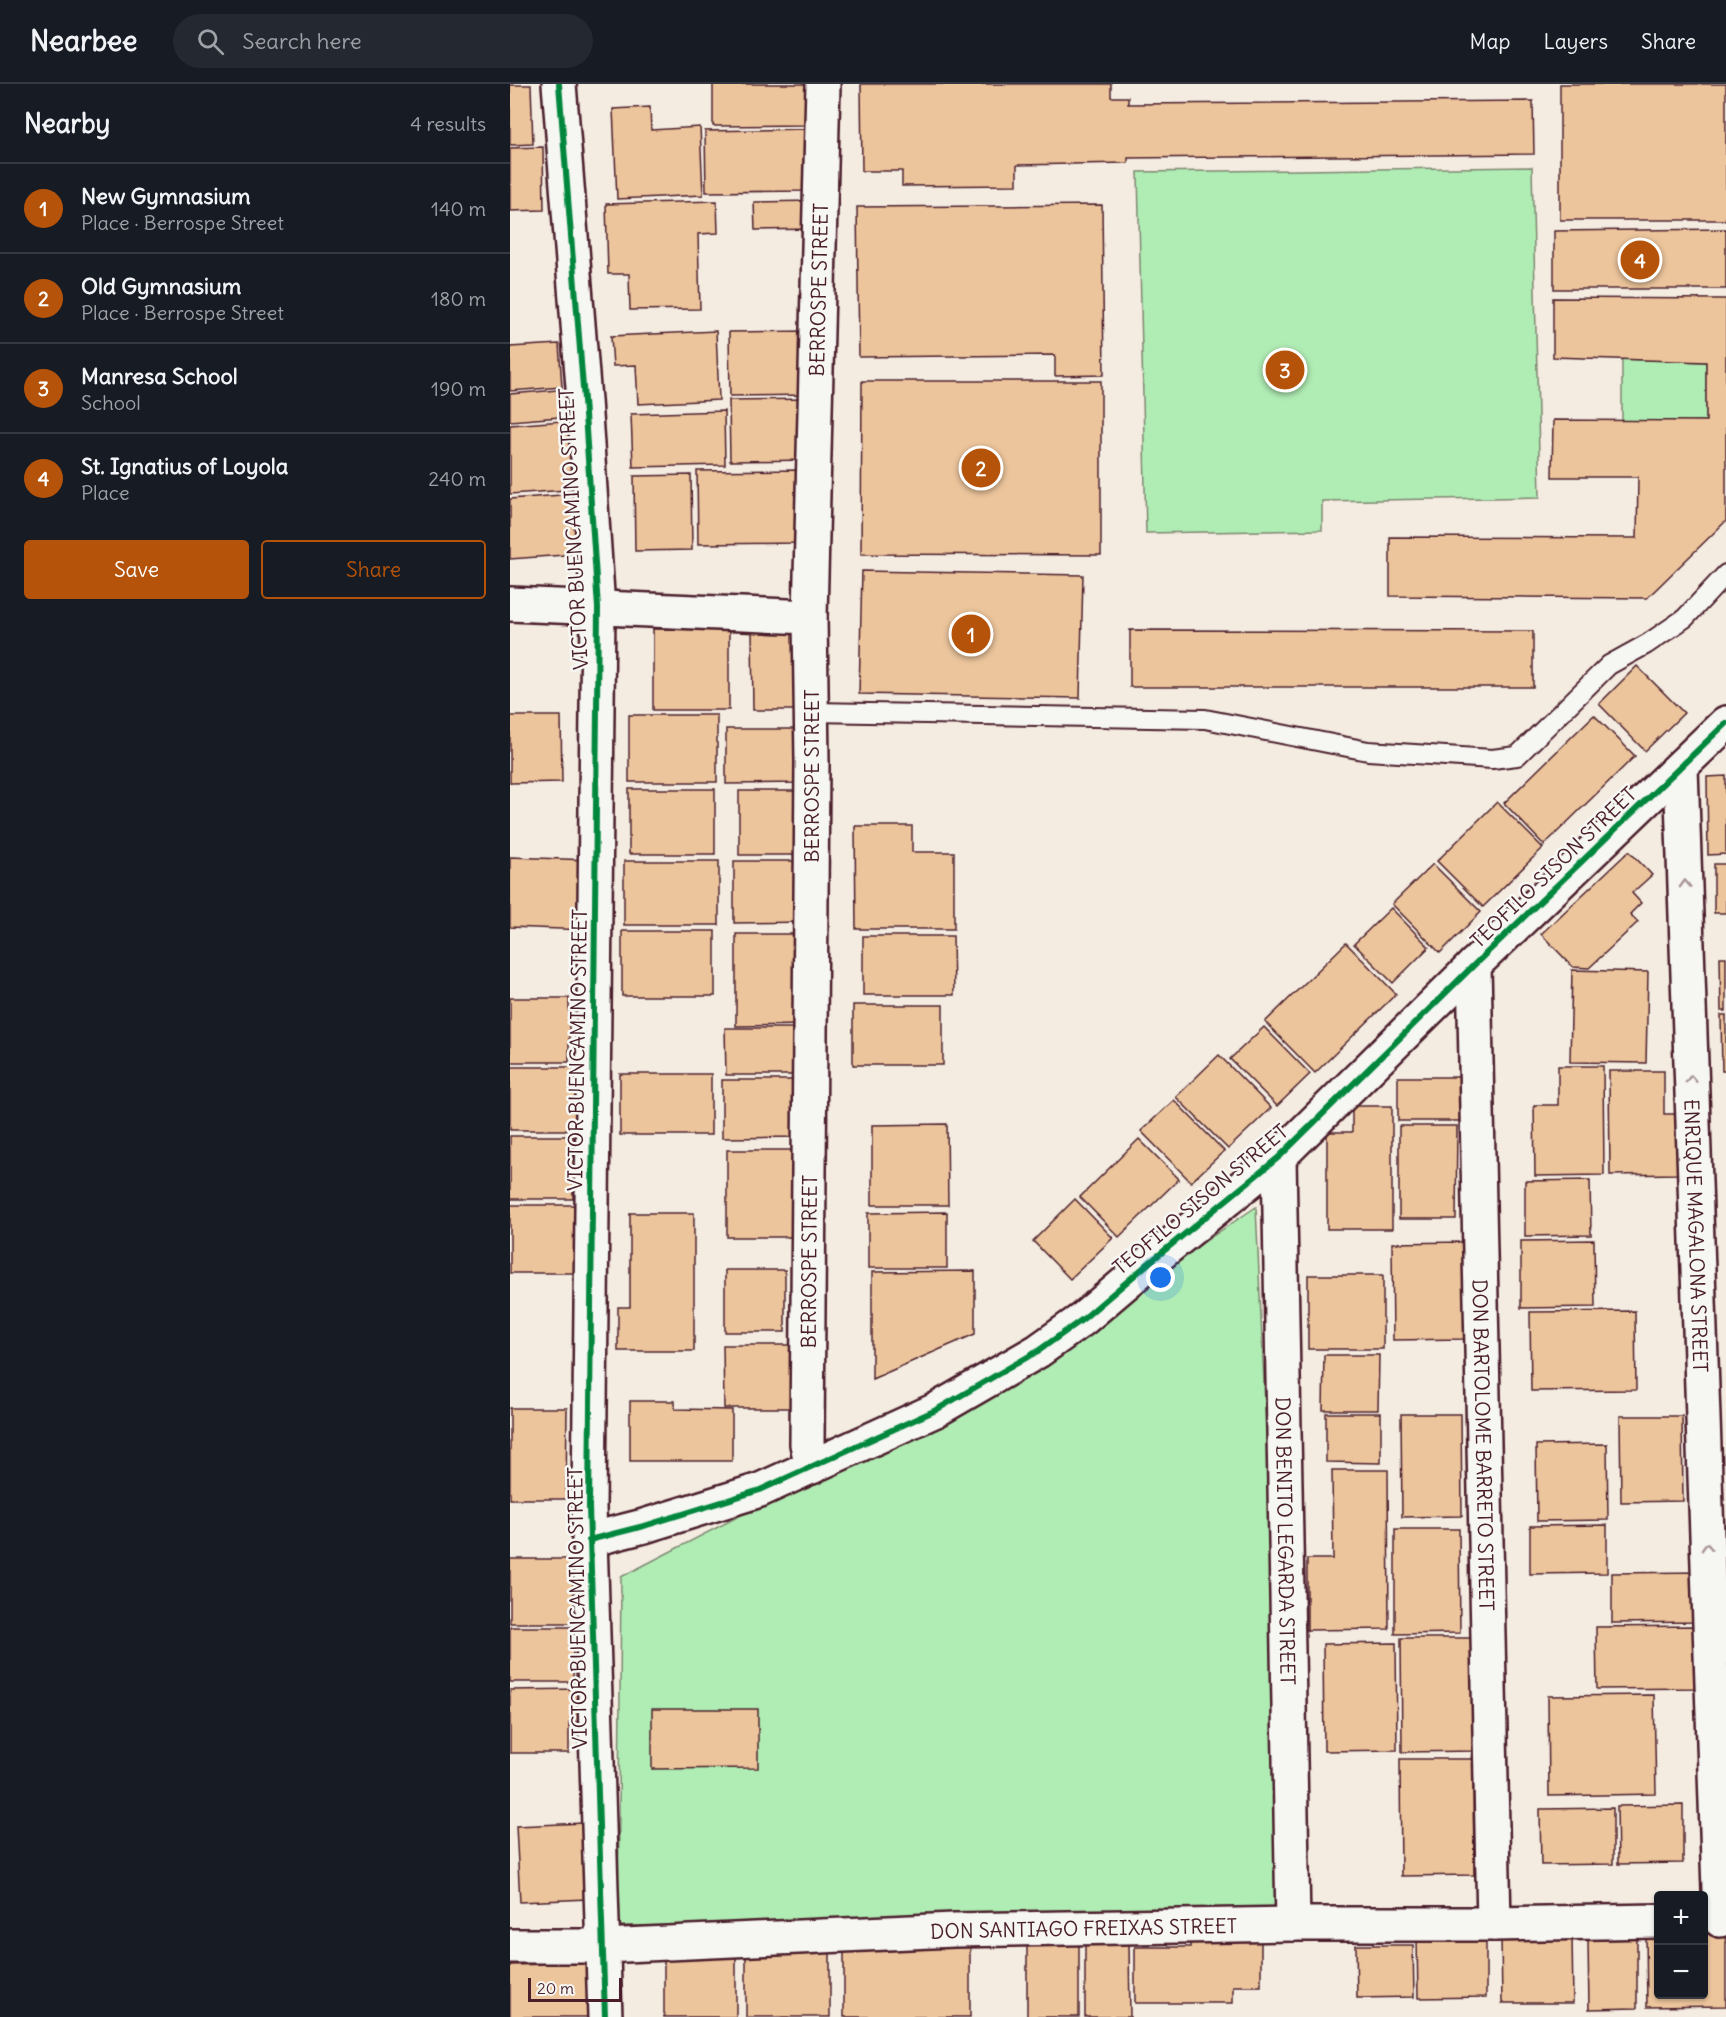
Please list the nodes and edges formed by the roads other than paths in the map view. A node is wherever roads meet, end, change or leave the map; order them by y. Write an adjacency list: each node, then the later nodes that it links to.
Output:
1 (559, 84): 5 (street, VICTOR BUENCAMINO STREET)
2 (823, 84): 6 (street, BERROSPE STREET)
3 (1726, 574): 7 (lane)
4 (510, 604): 5 (street)
5 (598, 608): 6 (street); 13 (street, VICTOR BUENCAMINO STREET)
6 (810, 617): 7 (street, BERROSPE STREET)
7 (812, 712): 12 (street, BERROSPE STREET)
8 (1726, 723): 9 (street, TEOFILO SISON STREET)
9 (1681, 768): 10 (street, TEOFILO SISON STREET); 14 (street, ENRIQUE MAGALONA STREET, one-way to 9)
10 (1474, 965): 11 (street, TEOFILO SISON STREET); 17 (street, DON BARTOLOME BARRETO STREET)
11 (1279, 1157): 12 (street, TEOFILO SISON STREET); 16 (street, DON BENITO LEGARDA STREET)
12 (812, 1467): 13 (street, TEOFILO SISON STREET)
13 (589, 1540): 18 (street, VICTOR BUENCAMINO STREET)
14 (1716, 1920)
15 (1654, 1921): 17 (street, DON SANTIAGO FREIXAS STREET)
16 (1293, 1924): 17 (street, DON SANTIAGO FREIXAS STREET); 18 (street, DON SANTIAGO FREIXAS STREET)
17 (1494, 1924)
18 (603, 1946): 19 (street, DON SANTIAGO FREIXAS STREET); 20 (street, VICTOR BUENCAMINO STREET)
19 (510, 1947)
20 (605, 2017)

